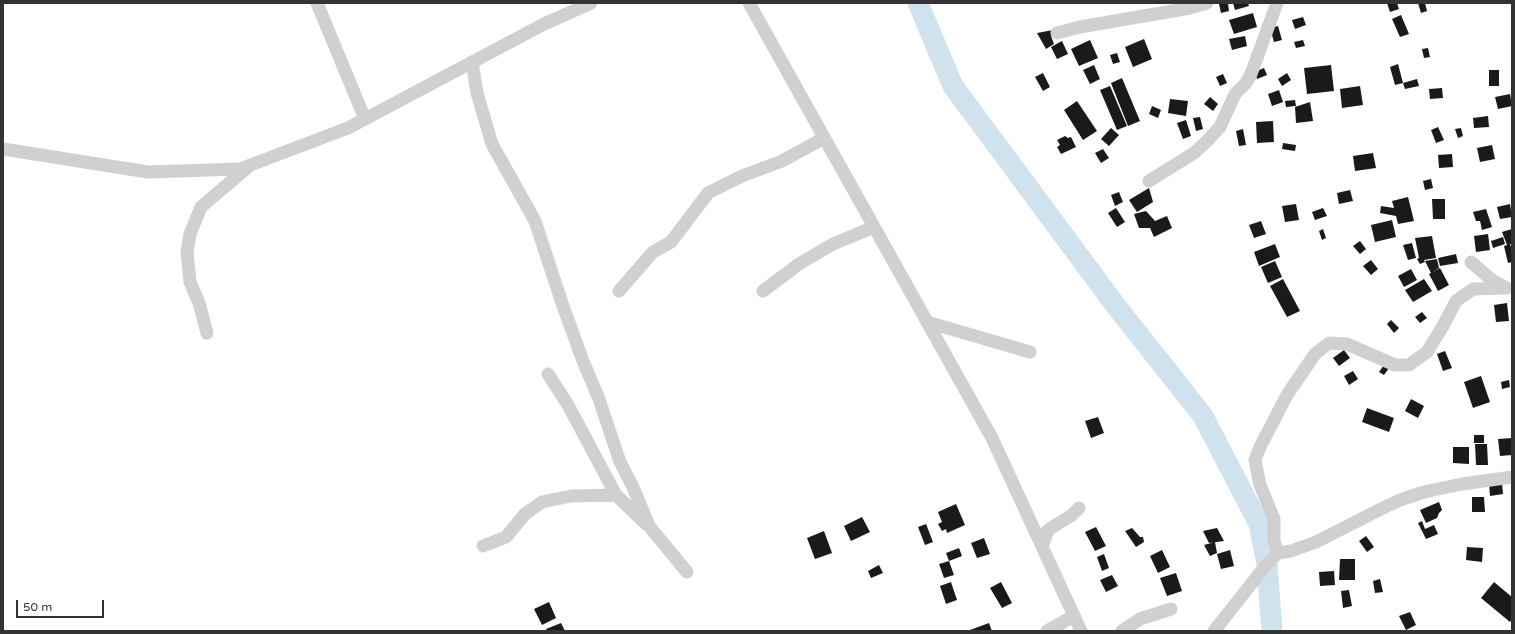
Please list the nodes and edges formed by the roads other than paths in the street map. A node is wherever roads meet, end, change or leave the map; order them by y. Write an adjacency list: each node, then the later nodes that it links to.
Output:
1 (317, 3): 8 (street)
2 (591, 3): 7 (street)
3 (749, 3): 9 (street)
4 (1207, 3): 6 (street)
5 (1277, 3): 12 (street)
6 (1057, 33)
7 (472, 62): 8 (street); 25 (street)
8 (365, 119): 11 (street)
9 (824, 138): 13 (street); 16 (street)
10 (3, 149): 11 (street)
11 (249, 165): 19 (street)
12 (1149, 181)
13 (874, 227): 17 (street); 18 (street)
14 (1471, 262): 15 (street)
15 (1509, 289): 28 (street)
16 (619, 291)
17 (763, 291)
18 (927, 322): 20 (street); 27 (street)
19 (207, 333)
20 (1030, 352)
21 (548, 374): 23 (street)
22 (1512, 477): 28 (street)
23 (616, 495): 25 (street); 26 (street)
24 (1079, 508): 27 (street)
25 (649, 526): 29 (street)
26 (483, 546)
27 (1042, 547): 31 (street)
28 (1278, 553): 35 (street)
29 (687, 572)
30 (1171, 610): 34 (street)
31 (1074, 616): 32 (street); 33 (street)
32 (1047, 631)
33 (1081, 631)
34 (1122, 631)
35 (1214, 631)

